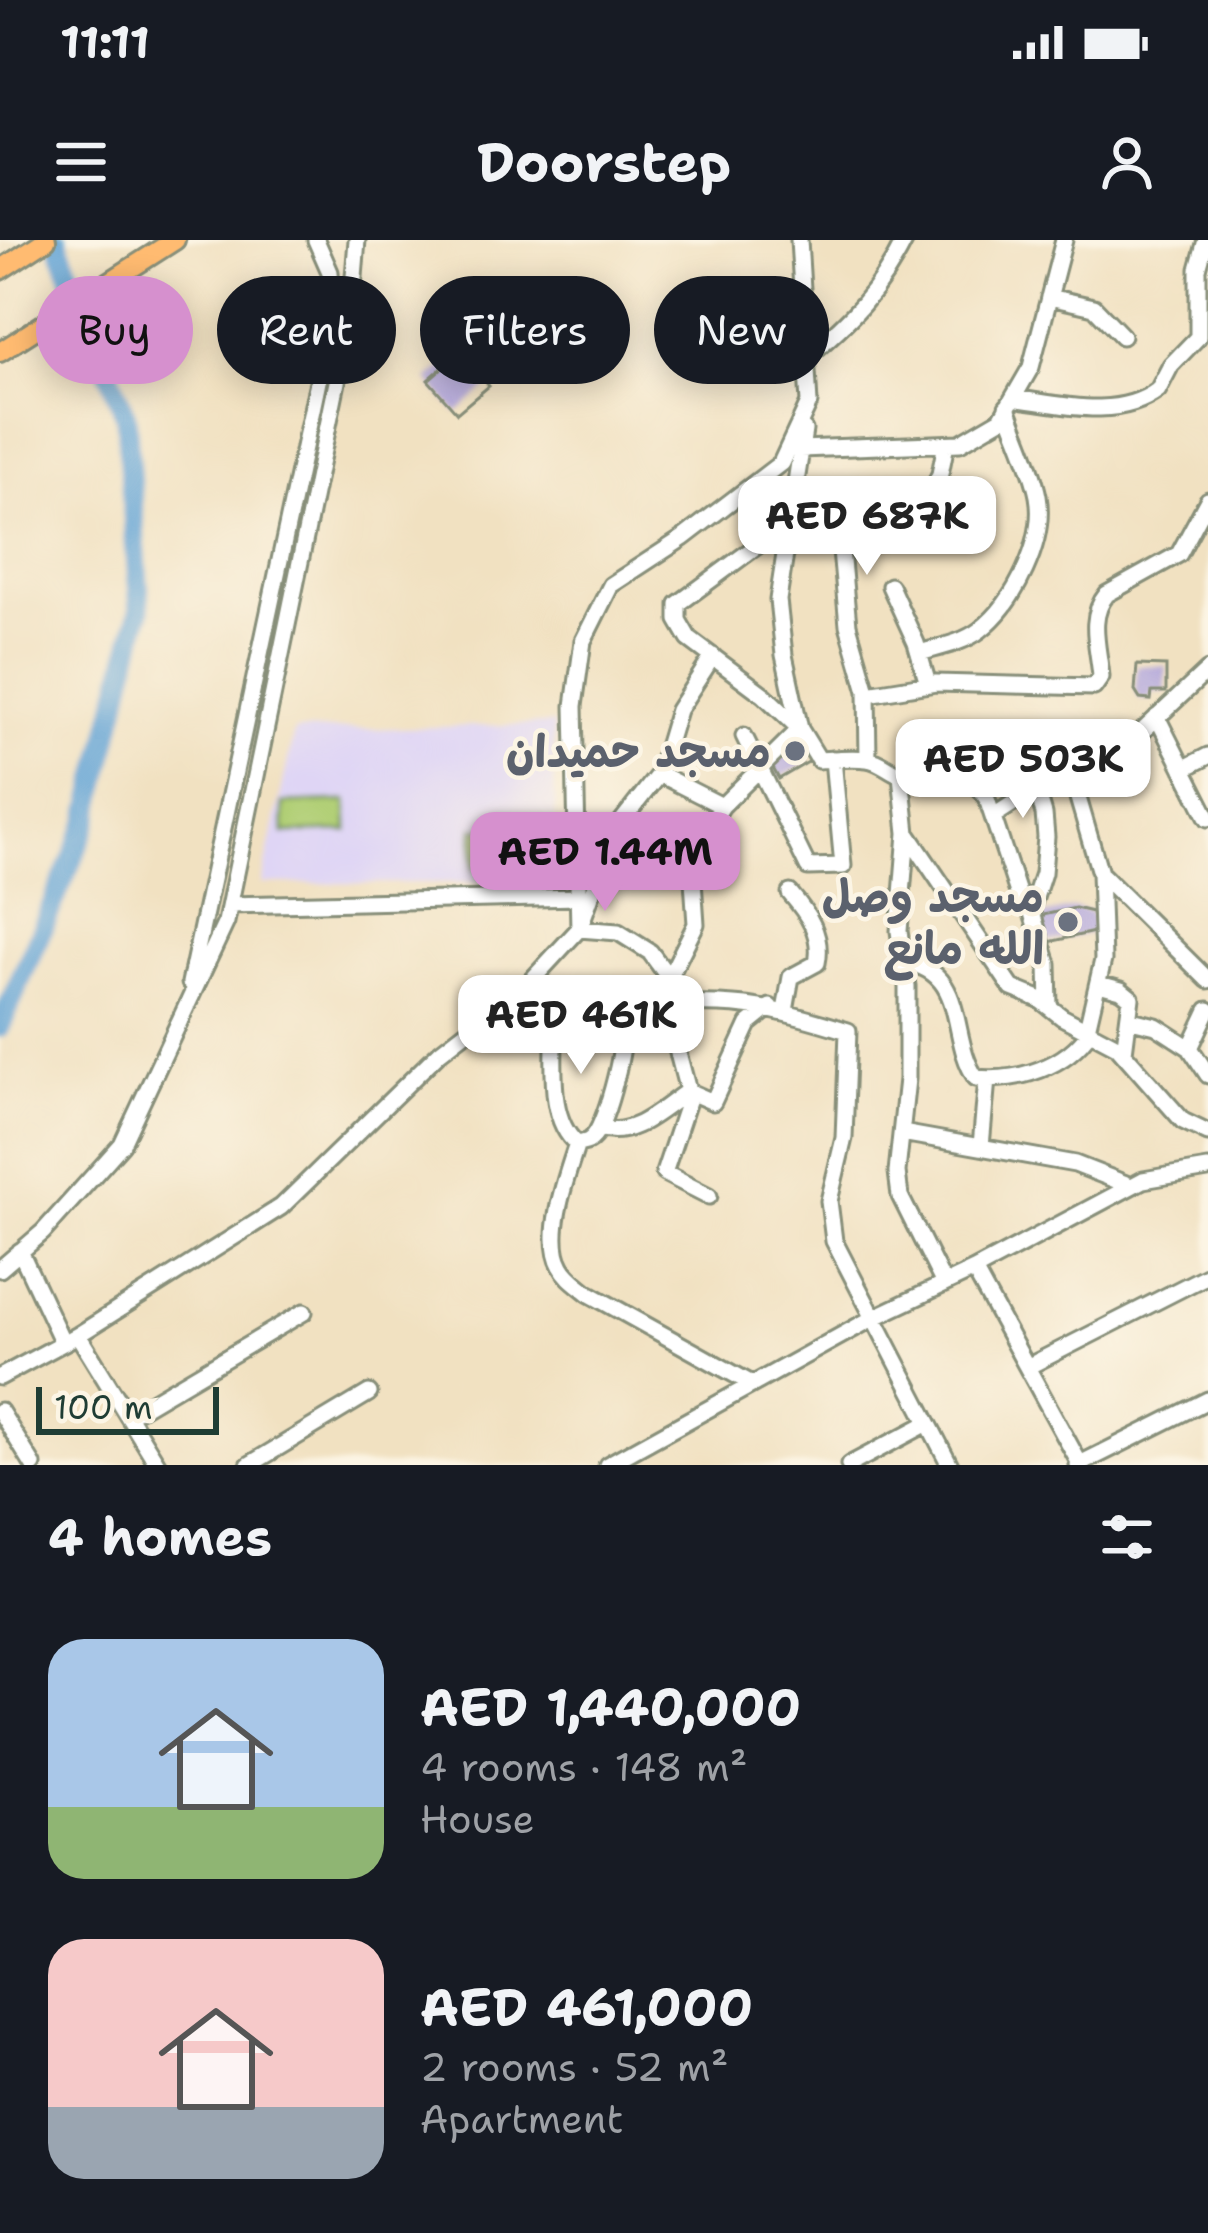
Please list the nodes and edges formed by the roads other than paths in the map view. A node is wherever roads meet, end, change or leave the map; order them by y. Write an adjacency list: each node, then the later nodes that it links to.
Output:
1 (46, 240): 9 (main road)
2 (175, 240): 15 (main road)
3 (316, 240): 59 (street)
4 (357, 240): 52 (street)
5 (799, 240): 10 (street)
6 (905, 240): 13 (street)
7 (1064, 240): 11 (street)
8 (1205, 240): 14 (street)
9 (0, 269)
10 (801, 276)
11 (1049, 297): 12 (street); 17 (street)
12 (1122, 335)
13 (829, 338)
14 (1203, 343): 17 (street)
15 (0, 352)
16 (808, 384): 18 (street)
17 (1010, 402): 19 (street); 24 (street)
18 (809, 403): 20 (street); 51 (street)
19 (946, 444): 20 (street); 28 (street)
20 (800, 449): 22 (street)
21 (1208, 500): 27 (street)
22 (789, 512): 25 (street); 30 (street)
23 (890, 586): 24 (street)
24 (919, 653): 27 (street)
25 (713, 656): 30 (street); 40 (street)
26 (1208, 670): 29 (street)
27 (928, 684): 28 (street)
28 (868, 694): 36 (street)
29 (1157, 717): 34 (street); 38 (street)
30 (800, 729): 35 (street); 37 (street)
31 (744, 736): 37 (street)
32 (1025, 749): 34 (street); 39 (street); 42 (street)
33 (1208, 756): 38 (street)
34 (1073, 757): 49 (street)
35 (833, 759): 36 (street); 37 (street)
36 (868, 759): 41 (street)
37 (761, 765): 43 (street)
38 (1183, 769): 45 (street)
39 (967, 770): 41 (street); 44 (street)
40 (658, 774): 43 (street); 47 (street)
41 (901, 775): 46 (street)
42 (1037, 788): 44 (street); 53 (street)
43 (722, 806): 48 (street)
44 (994, 815): 53 (street)
45 (1208, 818)
46 (907, 833): 55 (street); 61 (street)
47 (605, 856): 48 (street); 54 (street)
48 (692, 866): 56 (street)
49 (1100, 873): 57 (street); 58 (street)
50 (790, 893): 62 (street)
51 (579, 897): 52 (street); 54 (street)
52 (230, 905): 59 (street)
53 (1031, 910): 61 (street)
54 (579, 929): 56 (street); 65 (street)
55 (904, 962): 71 (street); 74 (street)
56 (669, 978): 60 (street)
57 (1208, 980)
58 (1099, 984): 64 (street); 67 (street)
59 (185, 1004): 81 (street)
60 (671, 1005): 62 (street); 72 (street)
61 (1049, 1007): 67 (street)
62 (778, 1009): 72 (street); 87 (street)
63 (1208, 1010): 68 (street)
64 (1131, 1020): 68 (street); 69 (street)
65 (476, 1024): 66 (street); 88 (street)
66 (554, 1027): 73 (street); 76 (street)
67 (1088, 1030): 69 (street); 71 (street)
68 (1190, 1048): 70 (street)
69 (1124, 1052): 75 (street)
70 (1208, 1075)
71 (986, 1079): 77 (street)
72 (690, 1092): 73 (street); 80 (street)
73 (599, 1128): 76 (street)
74 (902, 1133): 77 (street); 85 (street)
75 (1208, 1133)
76 (577, 1144): 91 (street)
77 (981, 1146): 79 (street)
78 (1208, 1169): 79 (street)
79 (1131, 1186): 83 (street)
80 (709, 1196)
81 (20, 1251): 82 (street); 88 (street)
82 (0, 1269)
83 (974, 1270): 85 (street); 89 (street)
84 (1208, 1275): 89 (street)
85 (944, 1284): 87 (street)
86 (304, 1312): 95 (street)
87 (873, 1318): 91 (street); 96 (street)
88 (70, 1339): 90 (street); 95 (street)
89 (1027, 1367): 97 (street)
90 (0, 1377)
91 (752, 1384): 101 (street)
92 (369, 1394): 100 (street)
93 (1208, 1400): 97 (street)
94 (0, 1411): 98 (street)
95 (128, 1416): 99 (street)
96 (928, 1424): 102 (street); 103 (street)
97 (1079, 1464)
98 (33, 1465)
99 (158, 1465)
100 (249, 1465)
101 (607, 1465)
102 (849, 1465)
103 (950, 1465)

